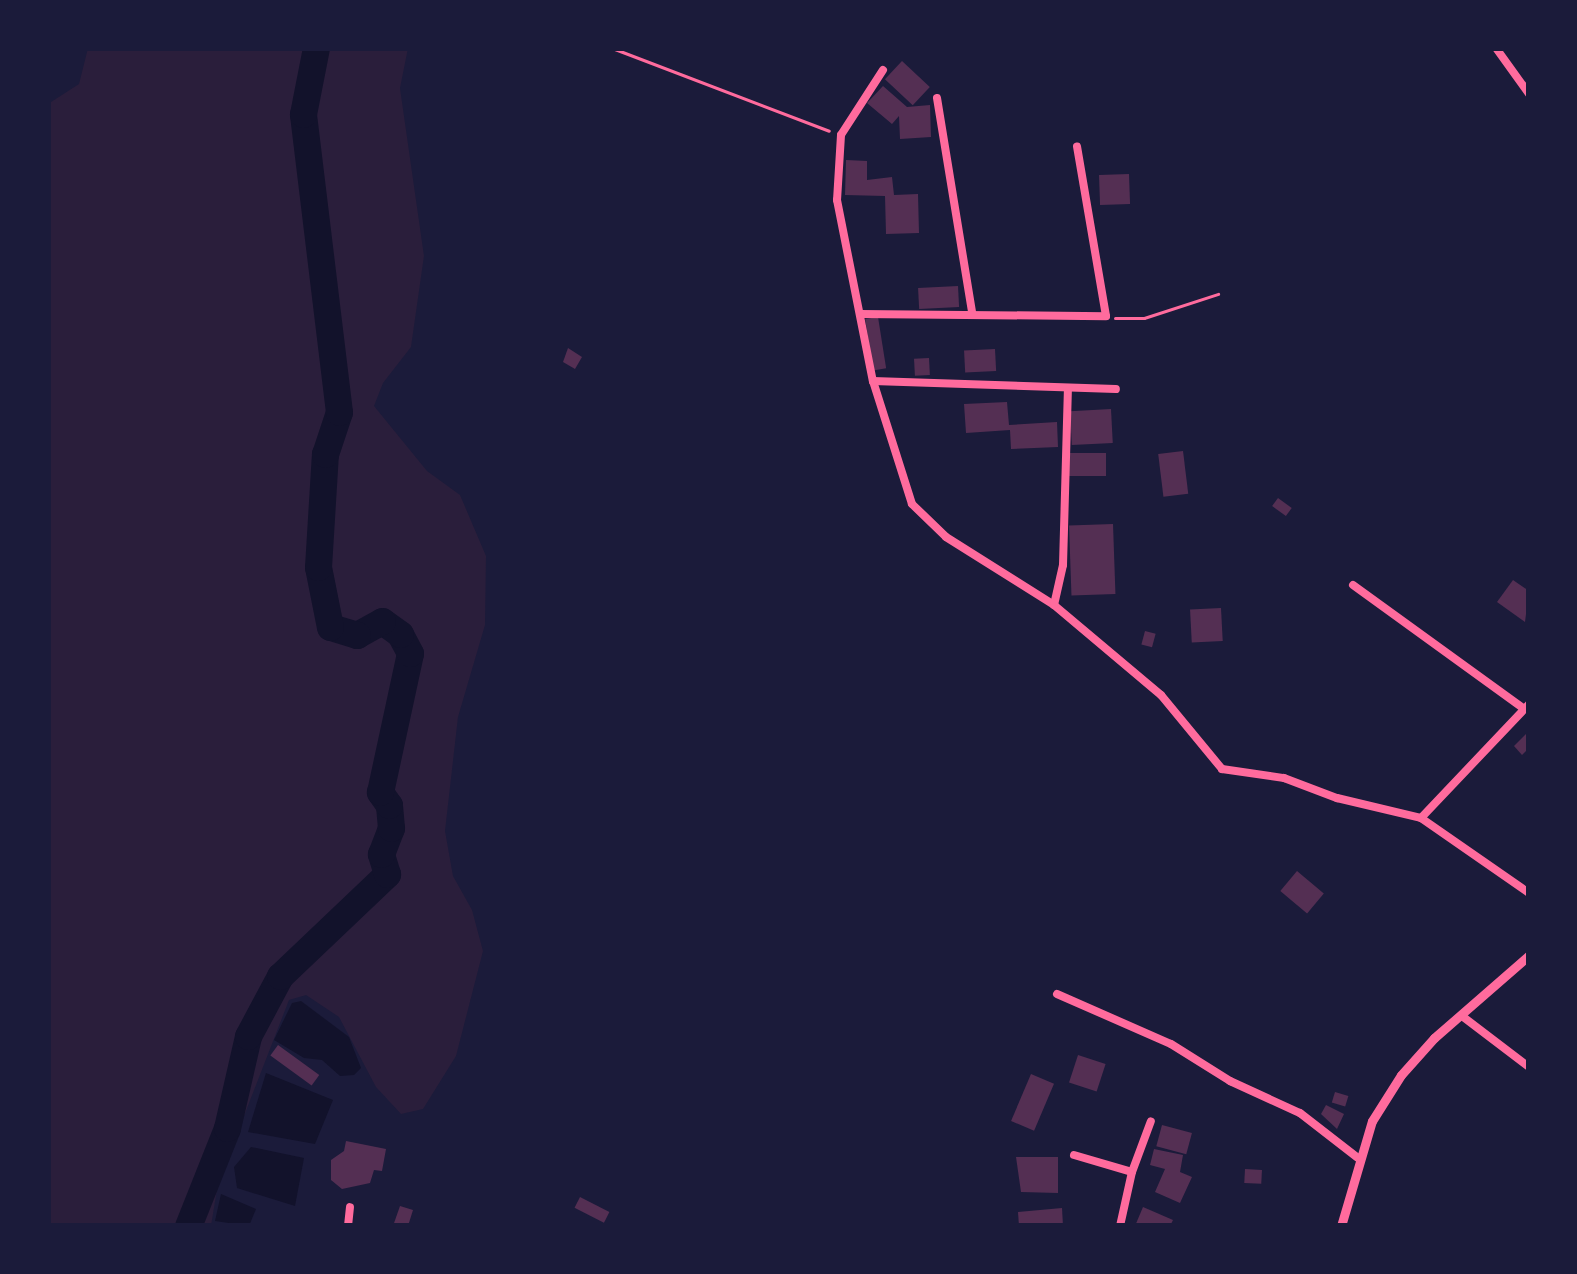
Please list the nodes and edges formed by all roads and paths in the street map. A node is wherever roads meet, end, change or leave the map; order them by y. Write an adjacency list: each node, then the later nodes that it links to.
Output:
1 (612, 48): 6 (path)
2 (1496, 48): 4 (street)
3 (883, 70): 6 (street)
4 (1529, 94)
5 (937, 98): 9 (street)
6 (841, 135): 10 (street)
7 (1077, 146): 11 (street)
8 (1218, 294): 11 (path)
9 (972, 312): 10 (street); 11 (street)
10 (860, 314): 12 (street)
11 (1106, 316)
12 (873, 381): 13 (street); 16 (street)
13 (1068, 388): 14 (street); 16 (street)
14 (1116, 389)
15 (1353, 585): 17 (street)
16 (1054, 605): 18 (street)
17 (1527, 707): 18 (street)
18 (1421, 818): 19 (street)
19 (1529, 893)
20 (1529, 955): 22 (street)
21 (1057, 994): 26 (street)
22 (1462, 1016): 23 (street); 26 (street)
23 (1529, 1067)
24 (1151, 1120): 27 (street)
25 (1074, 1155): 27 (street)
26 (1358, 1158): 31 (street)
27 (1132, 1172): 30 (street)
28 (350, 1207): 29 (street)
29 (347, 1226)
30 (1120, 1226)
31 (1341, 1226)

